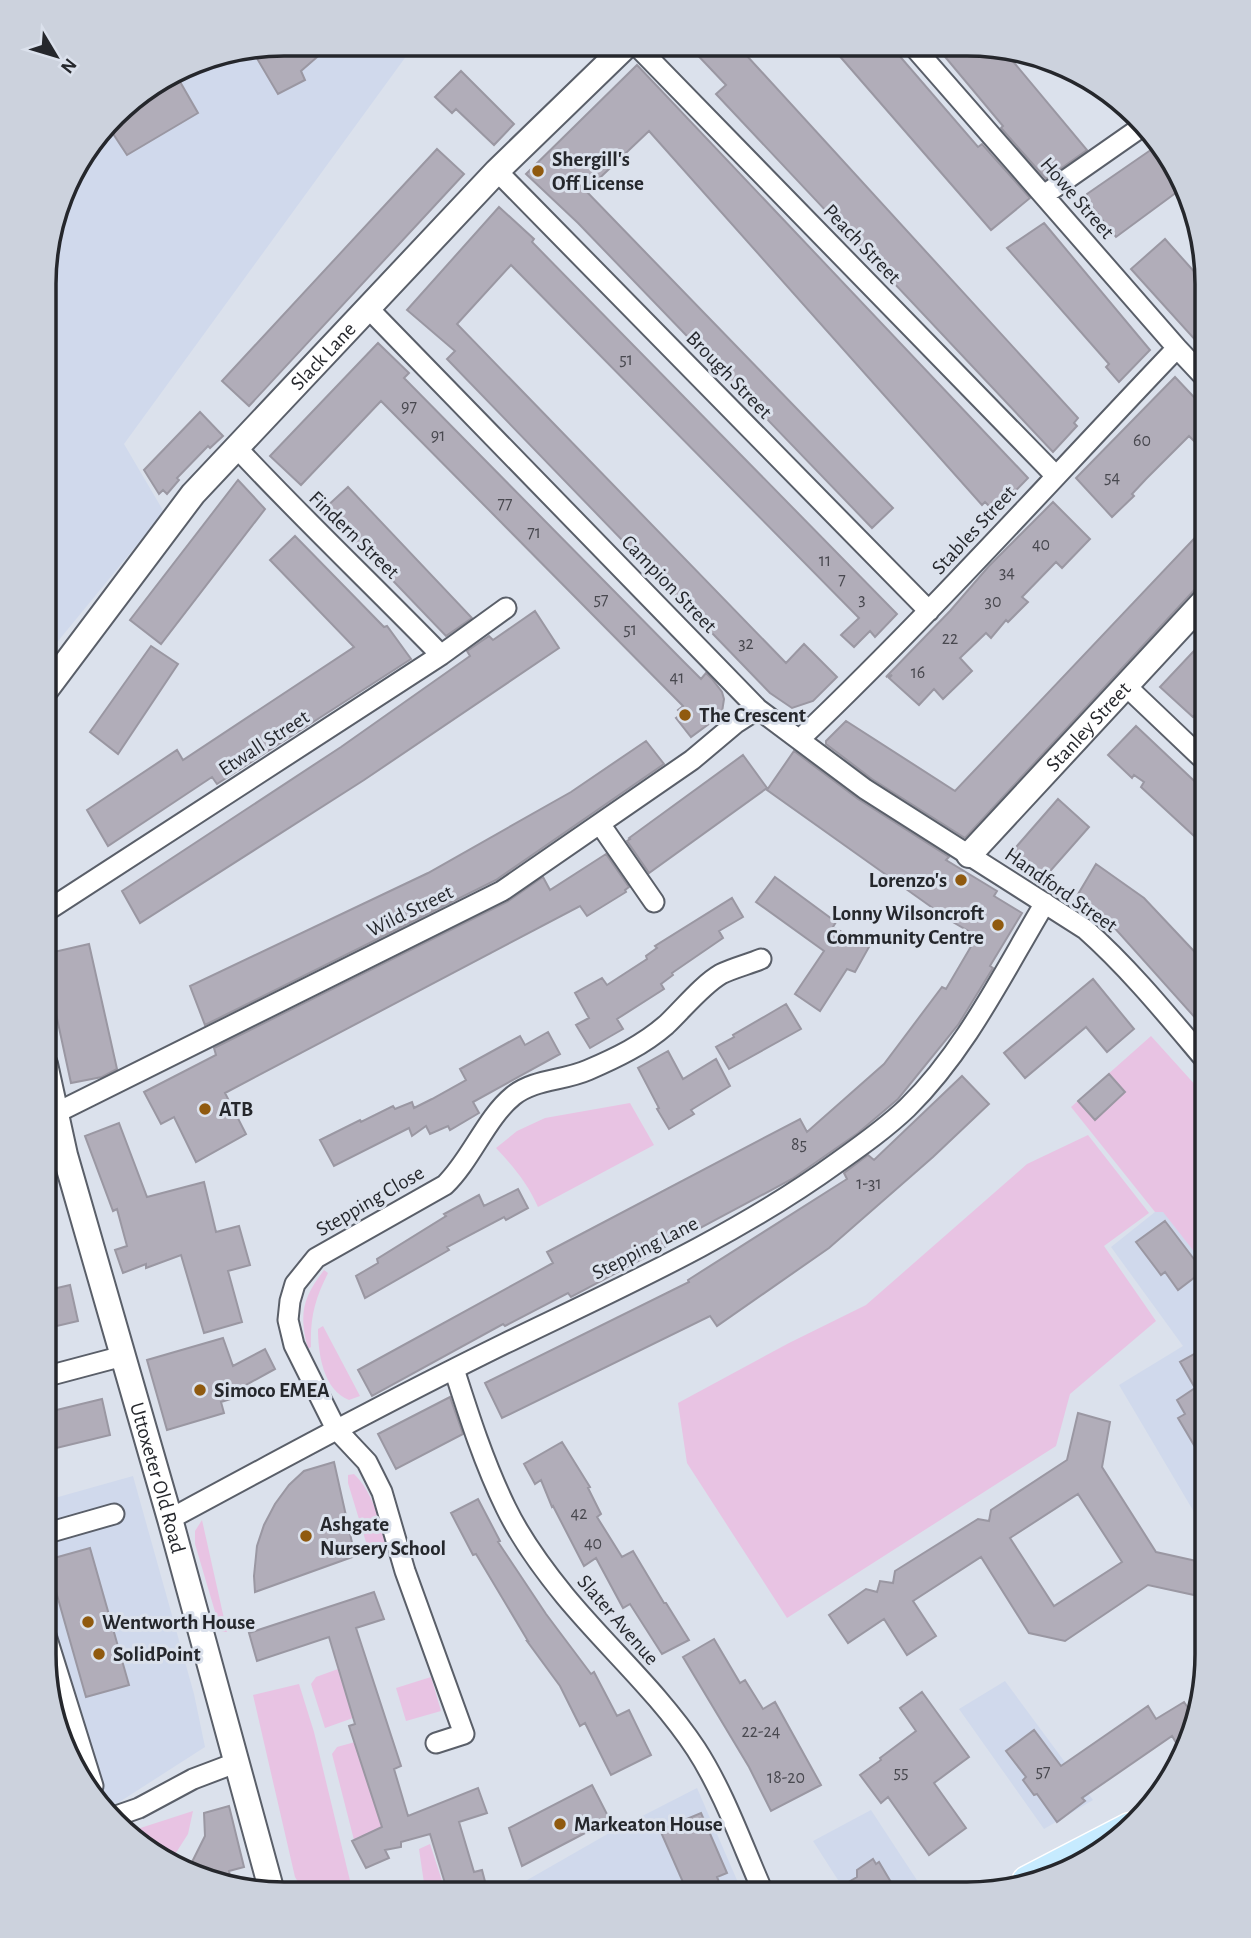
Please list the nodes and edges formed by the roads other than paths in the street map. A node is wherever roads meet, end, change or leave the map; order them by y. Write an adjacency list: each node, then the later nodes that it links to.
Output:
1 (616, 56): 5 (street, Slack Lane)
2 (647, 56): 11 (street, Peach Street)
3 (922, 56): 6 (street, Howe Street)
4 (1135, 131): 6 (street)
5 (497, 171): 7 (street, Slack Lane); 13 (street, Brough Street)
6 (1044, 195): 8 (street, Howe Street)
7 (369, 308): 10 (street, Slack Lane); 18 (street, Campion Street)
8 (1177, 348): 9 (street, Howe Street); 11 (street, Stables Street)
9 (1195, 367)
10 (236, 447): 15 (street, Findern Street); 16 (street, Slack Lane)
11 (1056, 476): 13 (street, Stables Street)
12 (506, 608): 15 (street, Etwall Street)
13 (929, 611): 19 (street, Stables Street)
14 (1195, 611): 17 (street, Stanley Street)
15 (441, 655): 25 (street, Etwall Street)
16 (56, 676)
17 (1125, 685): 20 (street); 22 (street, Stanley Street)
18 (758, 709): 19 (street, Campion Street); 21 (street, Wild Street)
19 (800, 739): 22 (street, Campion Street)
20 (1195, 752)
21 (600, 824): 23 (street); 28 (street, Wild Street)
22 (969, 855): 24 (street, Handford Street)
23 (654, 902)
24 (1045, 903): 27 (street, Handford Street); 31 (street, Stepping Lane)
25 (56, 905)
26 (761, 959): 33 (street, Stepping Close)
27 (1195, 1048)
28 (56, 1113)
29 (56, 1161): 30 (street, Uttoxeter Old Road)
30 (123, 1356): 32 (street); 35 (street, Uttoxeter Old Road)
31 (454, 1369): 33 (street, Stepping Lane); 43 (street, Slater Avenue)
32 (56, 1374)
33 (336, 1429): 35 (street, Stepping Lane); 38 (street, Stepping Close)
34 (114, 1514): 36 (street)
35 (170, 1519): 39 (street, Uttoxeter Old Road)
36 (56, 1531)
37 (56, 1667): 40 (street)
38 (436, 1743)
39 (237, 1762): 41 (street); 42 (street, Uttoxeter Old Road)
40 (88, 1769)
41 (122, 1814)
42 (269, 1881)
43 (759, 1882)

